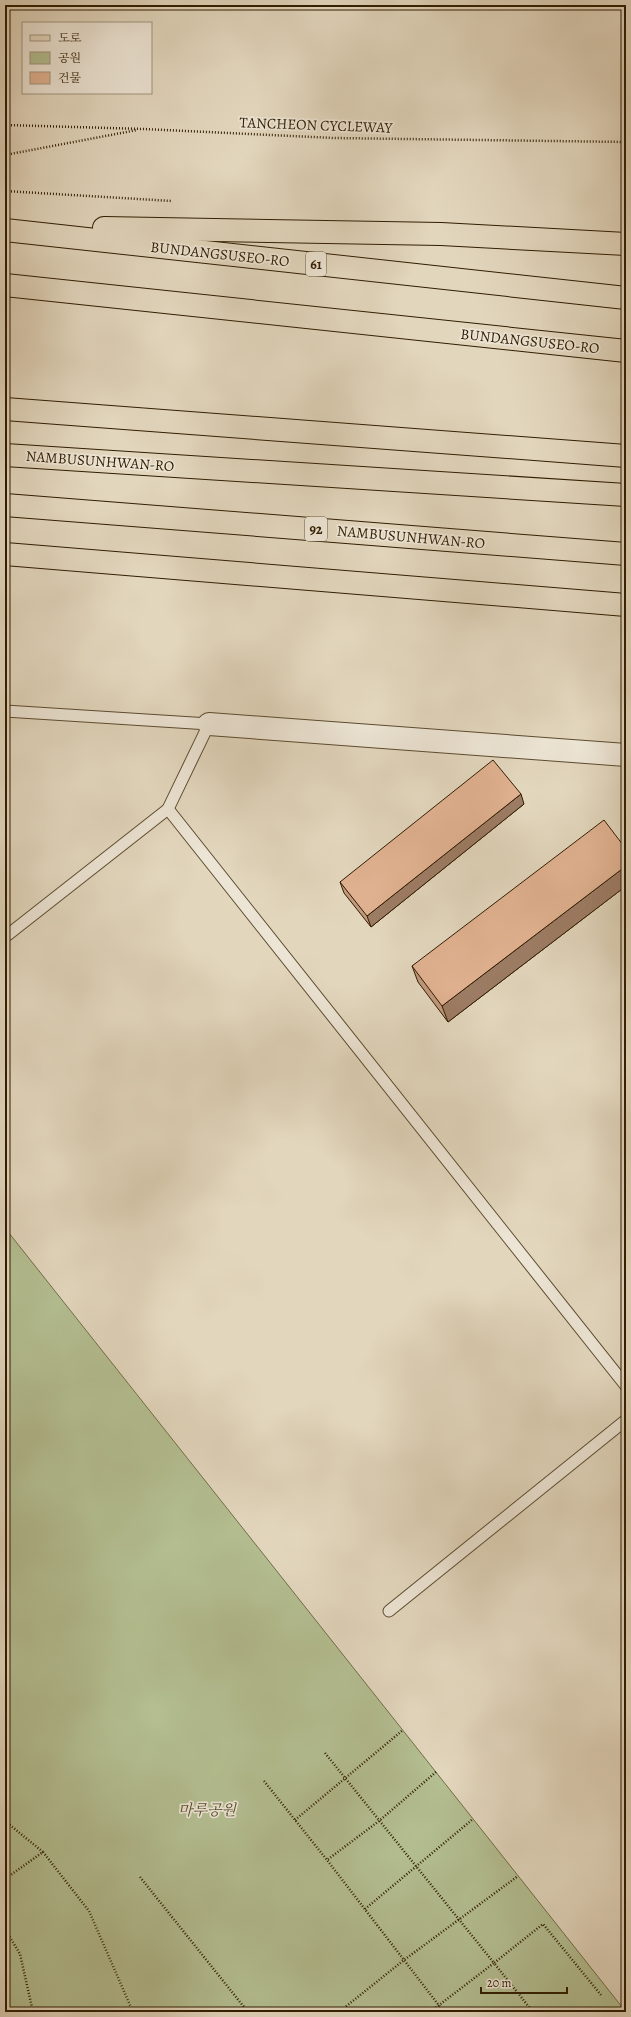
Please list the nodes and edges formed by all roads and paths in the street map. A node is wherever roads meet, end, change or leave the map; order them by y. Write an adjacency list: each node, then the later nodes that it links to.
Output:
1 (5, 125): 2 (path, TANCHEON CYCLEWAY)
2 (144, 129): 3 (path, TANCHEON CYCLEWAY); 4 (path)
3 (626, 142)
4 (5, 155)
5 (5, 227): 7 (main road)
6 (5, 230): 9 (main road, BUNDANGSUSEO-RO / 61)
7 (626, 244)
8 (5, 285): 10 (main road, BUNDANGSUSEO-RO)
9 (626, 298)
10 (626, 351)
11 (5, 409): 13 (main road)
12 (5, 455): 14 (main road, NAMBUSUNHWAN-RO)
13 (626, 456)
14 (626, 495)
15 (5, 505): 17 (main road, NAMBUSUNHWAN-RO / 92)
16 (5, 554): 18 (main road)
17 (626, 554)
18 (626, 605)
19 (5, 711): 20 (lane)
20 (209, 724): 21 (street); 22 (lane)
21 (626, 755)
22 (168, 809): 23 (lane); 24 (lane)
23 (5, 936)
24 (626, 1386)
25 (626, 1420): 26 (lane)
26 (389, 1611)
27 (403, 1730): 30 (path)
28 (325, 1753): 30 (path)
29 (436, 1772): 34 (path)
30 (345, 1778): 33 (path); 34 (path)
31 (264, 1781): 33 (path)
32 (473, 1819): 38 (path)
33 (295, 1820): 37 (path)
34 (379, 1820): 37 (path); 38 (path)
35 (5, 1821): 36 (path)
36 (43, 1852): 41 (path); 50 (path)
37 (327, 1860): 42 (path)
38 (416, 1866): 42 (path); 43 (path)
39 (518, 1876): 43 (path)
40 (140, 1877): 51 (path)
41 (5, 1879)
42 (365, 1909): 45 (path)
43 (458, 1920): 45 (path); 46 (path)
44 (5, 1929): 49 (path)
45 (404, 1960): 48 (path); 52 (path)
46 (494, 1963): 47 (path); 48 (path); 55 (path)
47 (602, 1995)
48 (439, 2004): 53 (path); 54 (path)
49 (33, 2012)
50 (133, 2012)
51 (248, 2012)
52 (339, 2012)
53 (430, 2012)
54 (444, 2012)
55 (533, 2012)

